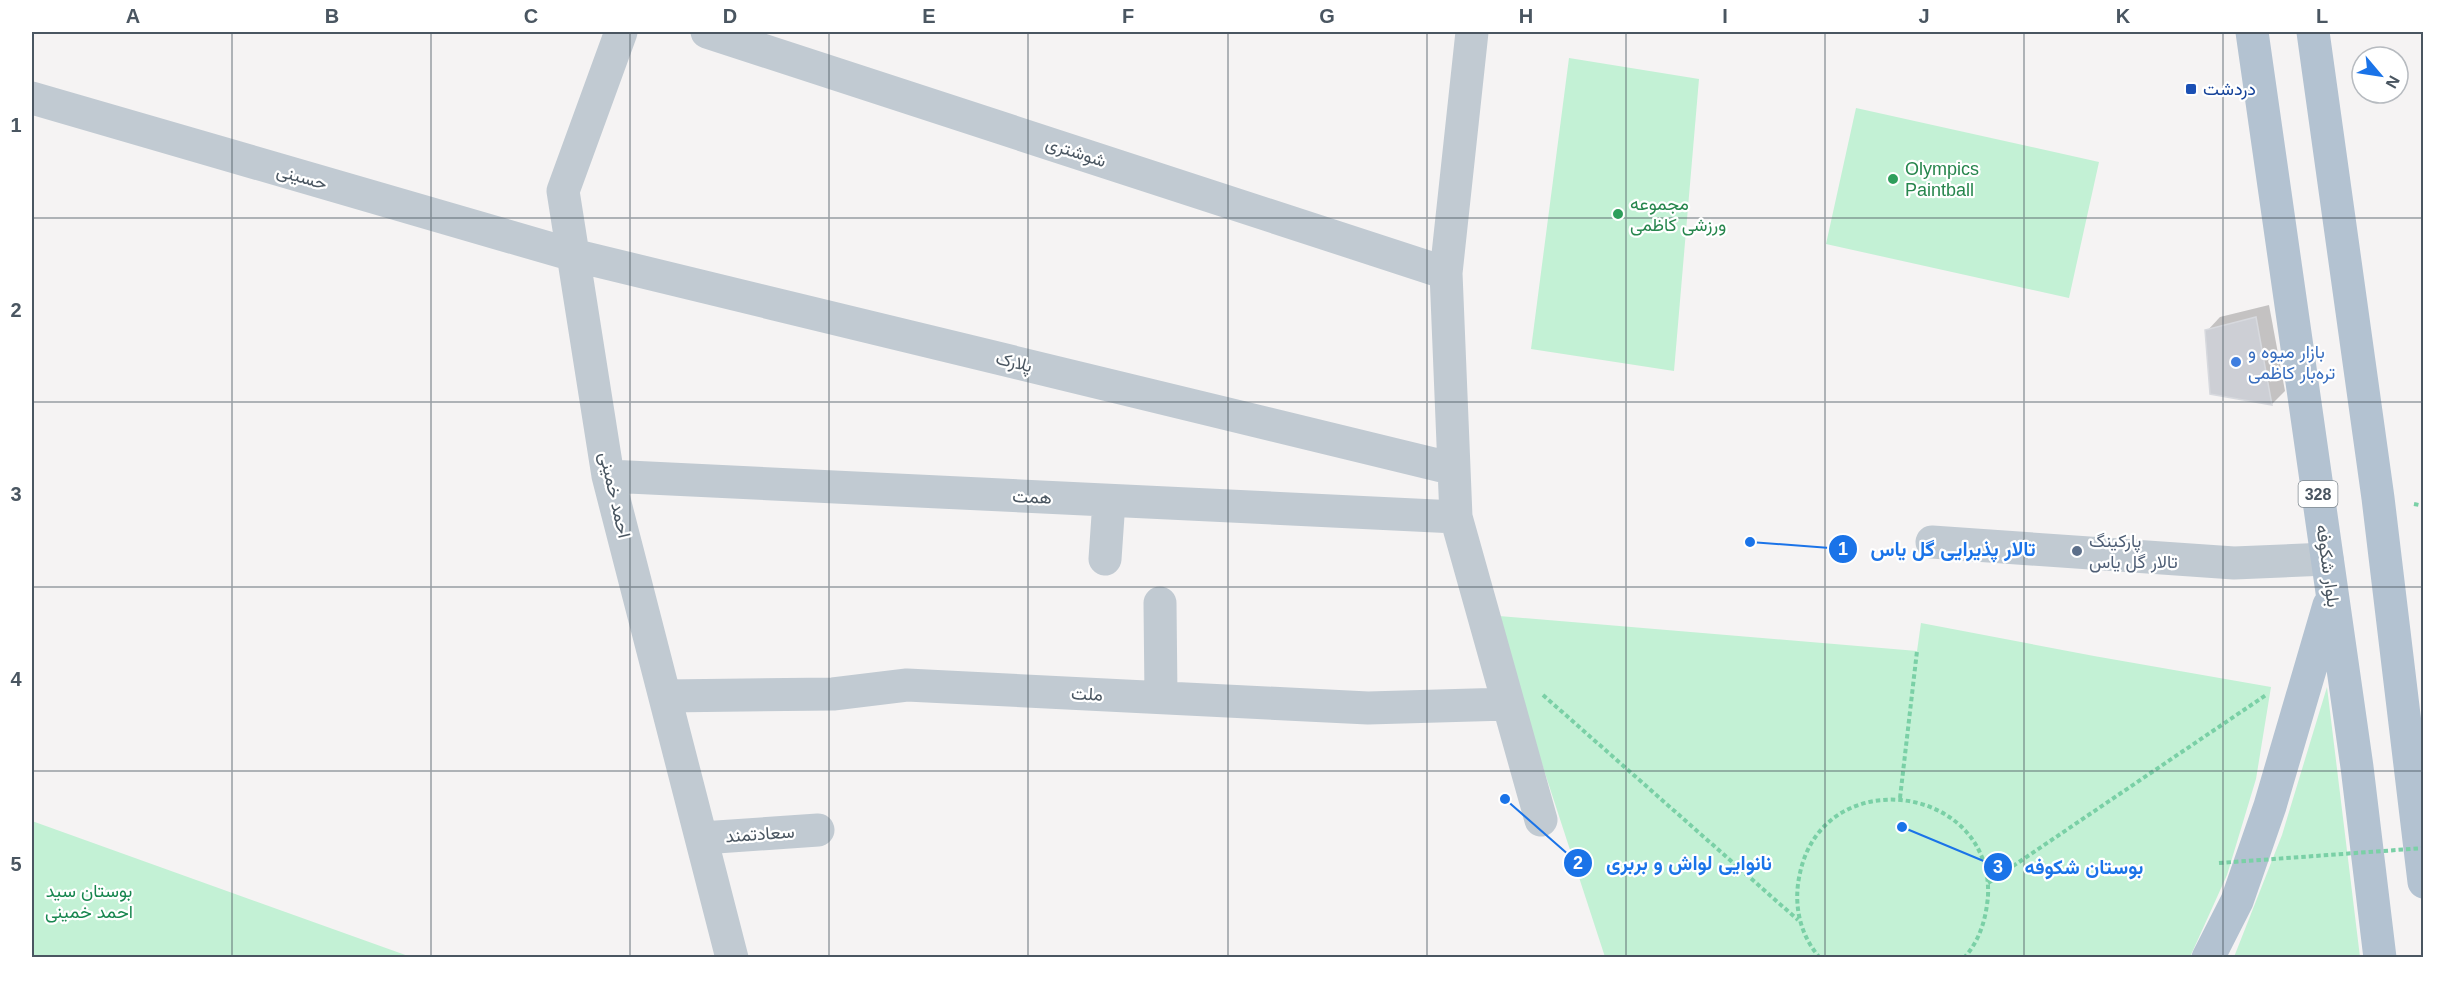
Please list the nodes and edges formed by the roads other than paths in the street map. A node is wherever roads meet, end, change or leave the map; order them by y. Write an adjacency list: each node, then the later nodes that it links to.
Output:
1 (621, 32): 7 (street, احمد خمینی)
2 (707, 32): 8 (street, شوشتری)
3 (1472, 32): 8 (street)
4 (2252, 32): 15 (main road, بلوار شکوفه / 328)
5 (2313, 32): 21 (main road)
6 (32, 98): 7 (street, حسینی)
7 (573, 255): 9 (street, پلارک); 10 (street, احمد خمینی)
8 (1446, 273): 9 (street)
9 (1454, 469): 12 (street)
10 (608, 476): 11 (street, همت); 18 (street, احمد خمینی)
11 (1109, 501): 12 (street, همت); 14 (street)
12 (1456, 517): 20 (street)
13 (1932, 542): 15 (street)
14 (1105, 559)
15 (2327, 559): 16 (main road, بلوار شکوفه / 328)
16 (2332, 595): 28 (main road); 29 (main road, بلوار شکوفه / 328)
17 (1160, 603): 19 (street)
18 (666, 696): 19 (street, ملت); 25 (street, احمد خمینی)
19 (1161, 697): 20 (street, ملت)
20 (1522, 697): 23 (street)
21 (2408, 735): 22 (main road); 26 (main road)
22 (2424, 790)
23 (1541, 820)
24 (818, 830): 25 (street, سعادتمند)
25 (702, 838): 27 (street, احمد خمینی)
26 (2424, 882)
27 (732, 957)
28 (2208, 957)
29 (2380, 957)

